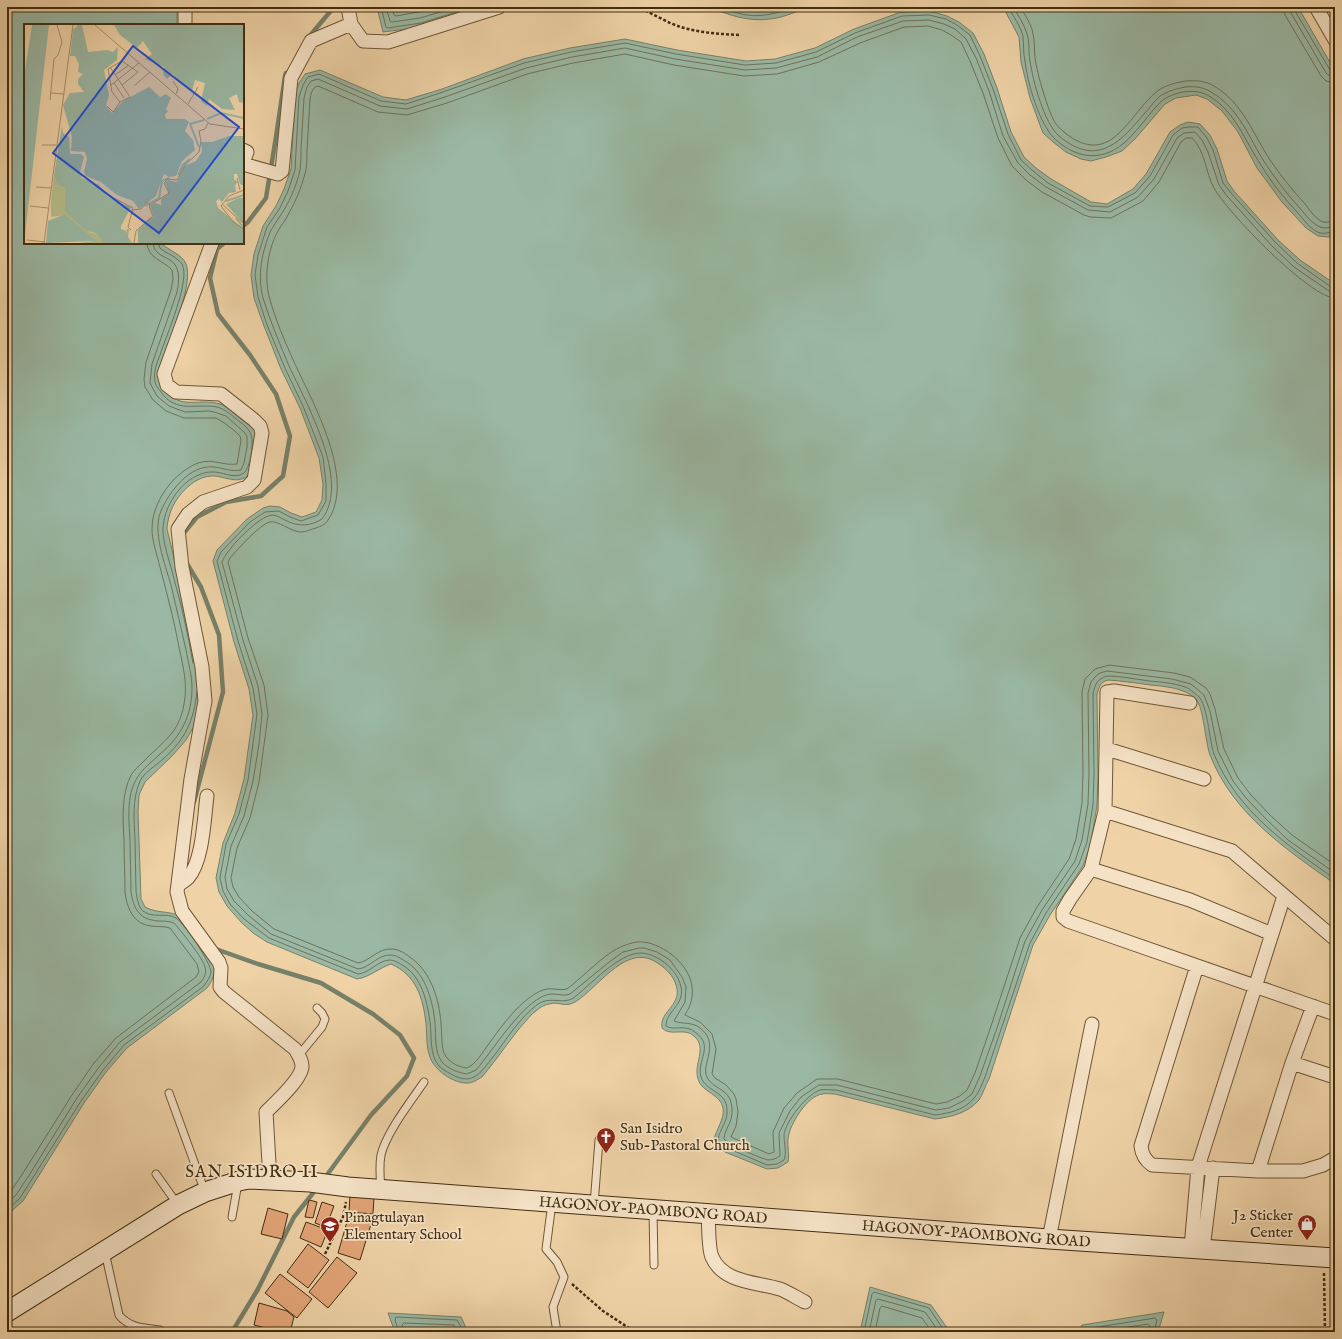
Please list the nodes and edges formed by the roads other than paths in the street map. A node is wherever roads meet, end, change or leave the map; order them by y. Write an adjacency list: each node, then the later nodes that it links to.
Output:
1 (185, 7): 5 (street)
2 (348, 7): 6 (street)
3 (499, 7): 6 (street)
4 (1316, 7): 7 (street)
5 (185, 24)
6 (351, 24): 10 (street)
7 (1335, 40)
8 (244, 150): 9 (street)
9 (244, 160)
10 (244, 163)
11 (212, 244): 18 (street)
12 (1190, 703): 13 (street)
13 (1107, 748): 14 (street); 16 (street)
14 (1204, 779)
15 (207, 796): 18 (street)
16 (1105, 811): 17 (street); 19 (street)
17 (1091, 869): 20 (street); 22 (street)
18 (182, 882): 28 (street)
19 (1284, 896): 20 (street); 21 (street)
20 (1272, 934): 23 (street)
21 (1335, 939)
22 (1197, 966): 23 (street); 35 (street)
23 (1256, 986): 24 (street); 35 (street)
24 (1313, 1006): 26 (street); 29 (street)
25 (317, 1008): 28 (lane)
26 (1335, 1014)
27 (1092, 1024): 49 (street)
28 (299, 1054): 40 (street)
29 (1292, 1063): 30 (street); 37 (street)
30 (1335, 1077)
31 (424, 1082): 41 (lane)
32 (169, 1093): 42 (lane)
33 (599, 1140): 45 (lane)
34 (1335, 1158): 37 (street)
35 (1198, 1167): 36 (street); 50 (street)
36 (1213, 1168): 37 (street); 50 (street)
37 (1258, 1171)
38 (156, 1174): 44 (lane)
39 (239, 1181): 40 (main road, HAGONOY-PAOMBONG ROAD); 42 (main road, HAGONOY-PAOMBONG ROAD); 48 (lane)
40 (270, 1181): 41 (main road, HAGONOY-PAOMBONG ROAD)
41 (382, 1190): 43 (main road, HAGONOY-PAOMBONG ROAD)
42 (205, 1192): 44 (main road, HAGONOY-PAOMBONG ROAD)
43 (552, 1202): 45 (main road, HAGONOY-PAOMBONG ROAD); 57 (lane)
44 (178, 1205): 51 (main road, HAGONOY-PAOMBONG ROAD)
45 (594, 1206): 46 (main road, HAGONOY-PAOMBONG ROAD)
46 (653, 1210): 47 (main road, HAGONOY-PAOMBONG ROAD); 53 (lane)
47 (708, 1214): 49 (main road, HAGONOY-PAOMBONG ROAD); 54 (street)
48 (232, 1217)
49 (1049, 1239): 50 (main road, HAGONOY-PAOMBONG ROAD)
50 (1197, 1248): 52 (main road, HAGONOY-PAOMBONG ROAD)
51 (105, 1252): 55 (main road, HAGONOY-PAOMBONG ROAD); 56 (lane)
52 (1329, 1257)
53 (654, 1264)
54 (805, 1302)
55 (7, 1312)
56 (160, 1330)
57 (557, 1332)

